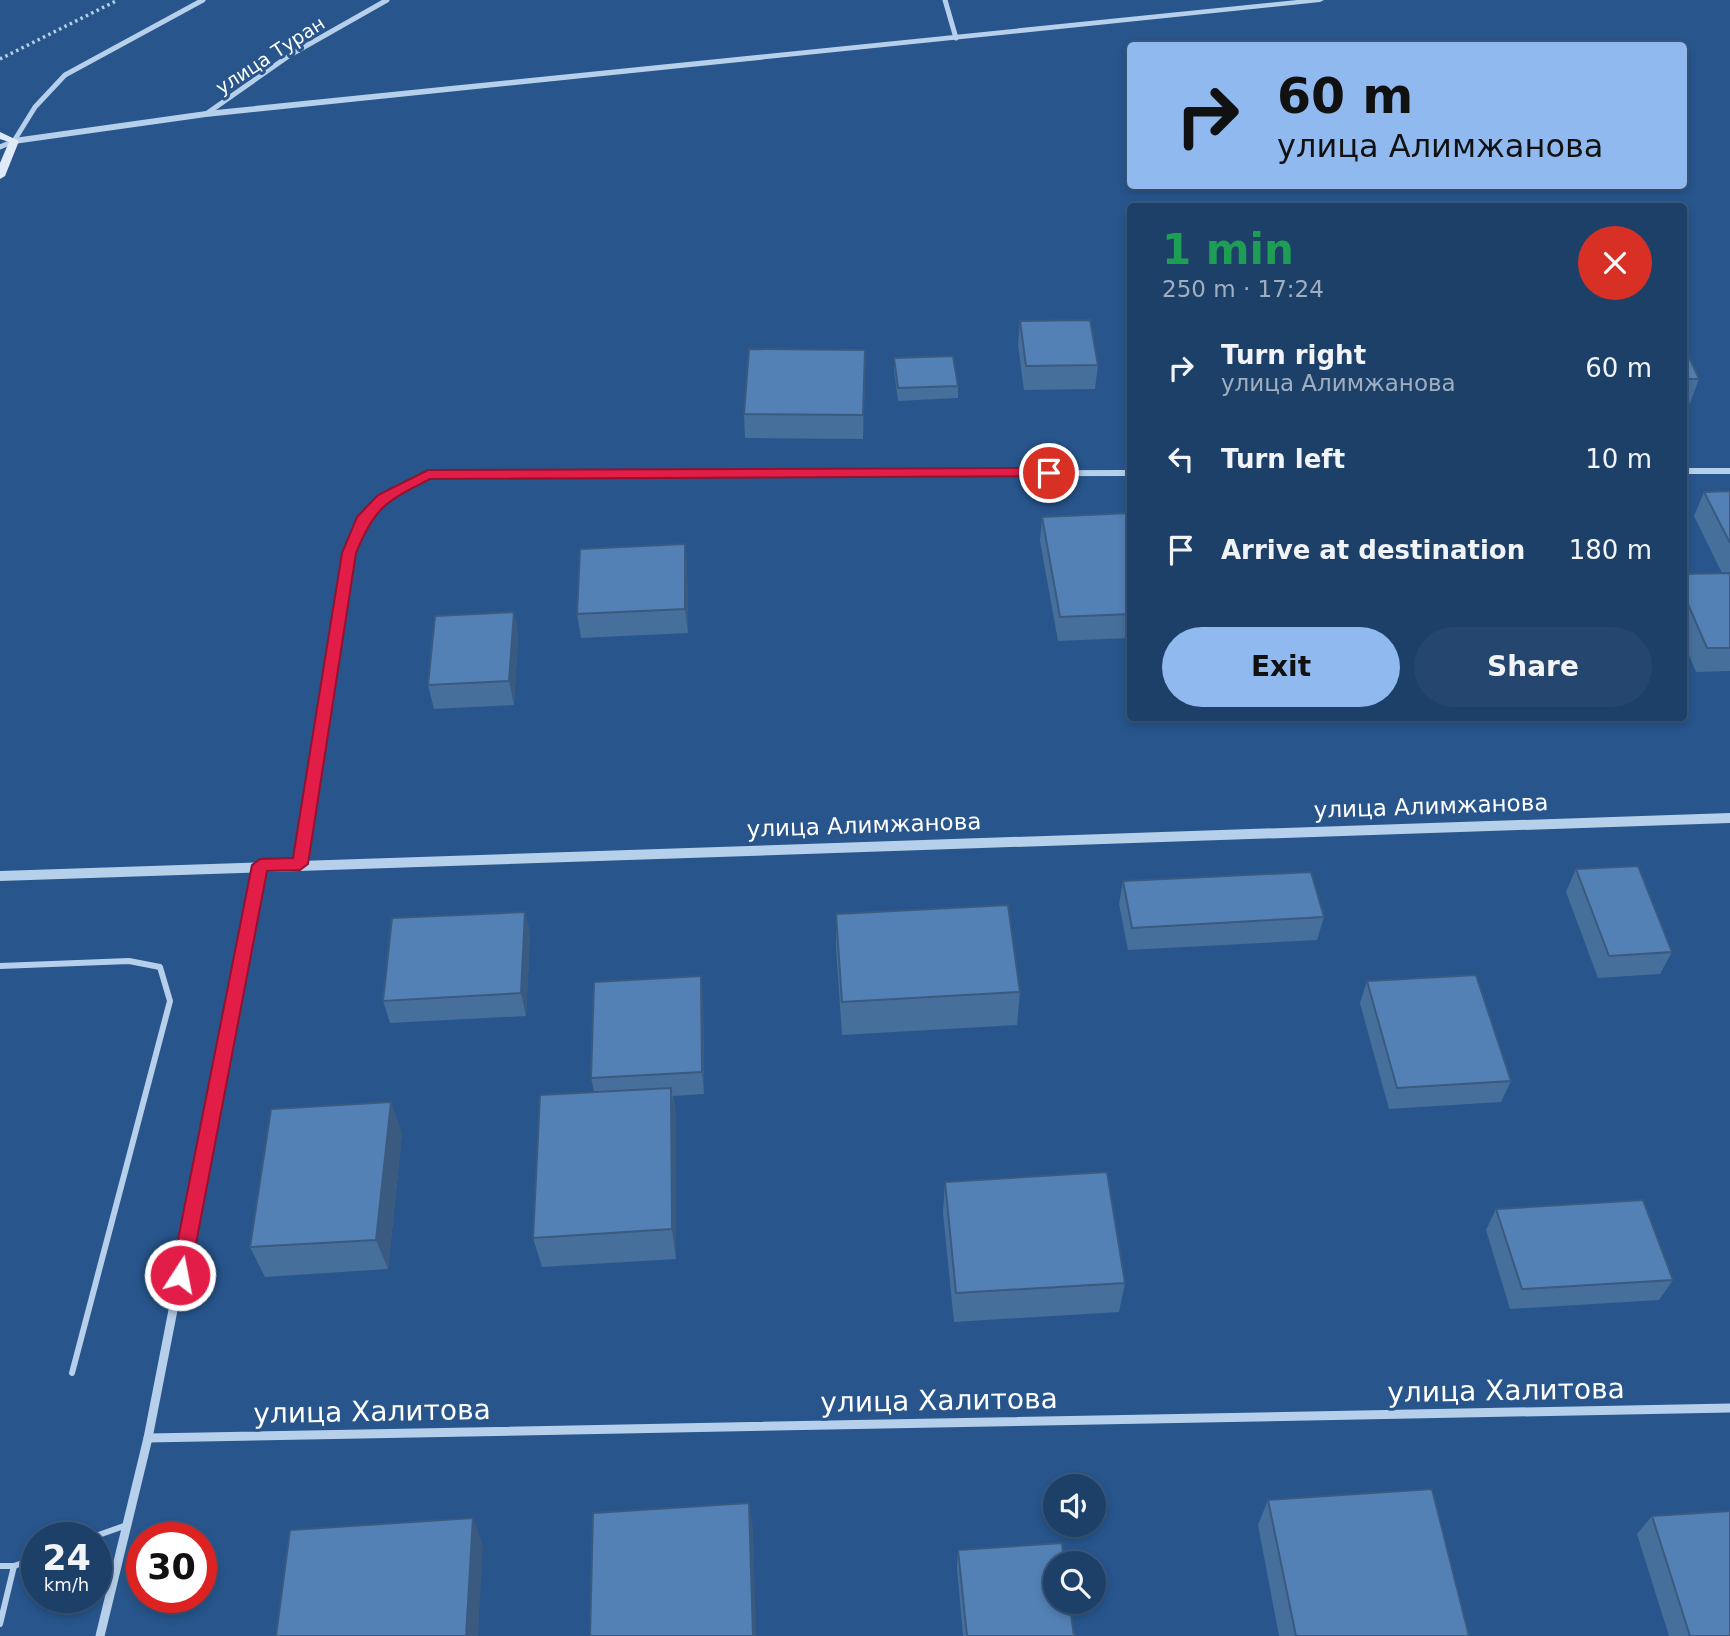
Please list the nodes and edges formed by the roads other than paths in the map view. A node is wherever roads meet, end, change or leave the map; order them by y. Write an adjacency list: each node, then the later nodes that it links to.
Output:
1 (203, 0): 8 (street)
2 (387, 0): 6 (street, улица Туран)
3 (945, 0): 5 (street)
4 (1320, 0): 5 (street)
5 (956, 38): 6 (street)
6 (206, 114): 8 (street)
7 (0, 135): 8 (main road)
8 (15, 141): 9 (street); 10 (main road)
9 (0, 147)
10 (0, 176)
11 (1687, 471): 12 (street)
12 (1730, 471)
13 (1127, 472): 15 (street)
14 (1730, 818): 15 (street, улица Алимжанова)
15 (300, 864): 16 (street, улица Алимжанова)
16 (260, 865): 17 (street, улица Алимжанова); 21 (street)
17 (0, 876)
18 (0, 966): 19 (lane)
19 (72, 1373)
20 (1730, 1408): 21 (street, улица Халитова)
21 (148, 1438): 22 (street)
22 (128, 1522)
23 (126, 1529): 28 (street)
24 (21, 1564): 26 (lane)
25 (0, 1566): 26 (lane)
26 (14, 1566): 27 (lane)
27 (0, 1624)
28 (100, 1636)

